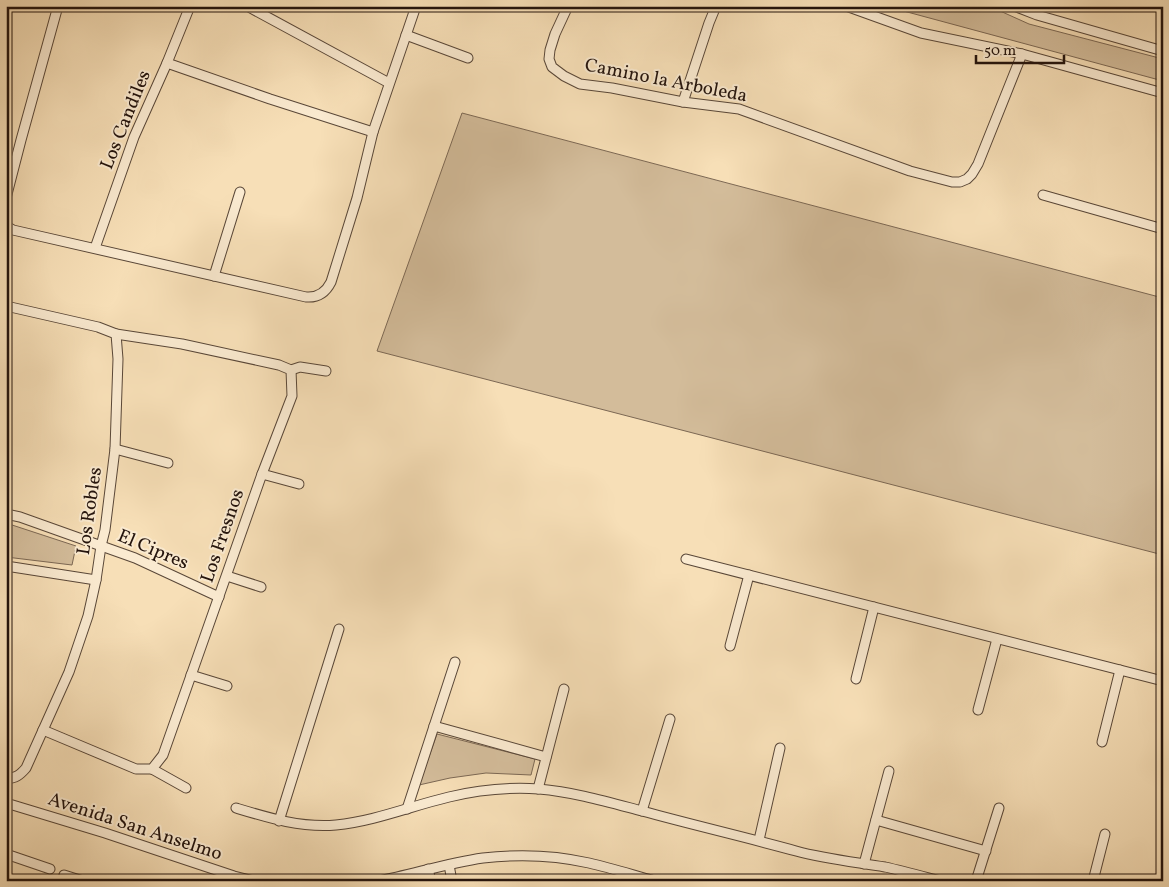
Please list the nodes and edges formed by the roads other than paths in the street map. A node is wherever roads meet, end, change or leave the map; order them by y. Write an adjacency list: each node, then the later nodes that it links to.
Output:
1 (58, 6): 21 (street)
2 (190, 6): 14 (street, Los Candiles)
3 (247, 6): 15 (street)
4 (416, 6): 10 (street)
5 (568, 6): 17 (street, Camino la Arboleda)
6 (716, 6): 17 (street)
7 (846, 6): 12 (street)
8 (1014, 6): 9 (street)
9 (1038, 10): 11 (street)
10 (406, 35): 13 (street); 15 (street)
11 (1163, 50)
12 (1022, 54): 16 (street); 17 (street, Camino la Arboleda)
13 (468, 58)
14 (167, 63): 18 (street); 24 (street, Los Candiles)
15 (389, 83): 18 (street)
16 (1163, 93)
17 (683, 102)
18 (373, 132): 25 (street)
19 (240, 192): 25 (street)
20 (1043, 195): 23 (street)
21 (6, 198)
22 (6, 226): 24 (street)
23 (1163, 229)
24 (95, 248): 25 (street)
25 (214, 276)
26 (6, 306): 27 (street)
27 (116, 334): 28 (street); 30 (street, Los Robles)
28 (292, 370): 29 (street); 32 (street, Los Fresnos)
29 (326, 372)
30 (115, 449): 31 (street); 35 (street, Los Robles)
31 (168, 463)
32 (262, 474): 33 (street); 39 (street, Los Fresnos)
33 (300, 484)
34 (6, 514): 35 (street, El Cipres)
35 (101, 546): 40 (street, Los Robles); 42 (street, El Cipres)
36 (686, 559): 38 (street)
37 (6, 566): 40 (street)
38 (749, 575): 43 (street); 46 (street)
39 (227, 576): 41 (street); 42 (street, Los Fresnos)
40 (96, 580): 57 (street, Los Robles)
41 (261, 587)
42 (219, 596): 49 (street, Los Fresnos)
43 (874, 607): 45 (street); 50 (street)
44 (339, 629): 72 (street)
45 (997, 639): 48 (street); 54 (street)
46 (730, 646)
47 (455, 662): 56 (street)
48 (1120, 670): 51 (street); 58 (street)
49 (191, 675): 52 (street); 61 (street, Los Fresnos)
50 (856, 679)
51 (1163, 681)
52 (227, 686)
53 (564, 689): 60 (street)
54 (978, 710)
55 (670, 719): 70 (street)
56 (434, 726): 60 (street); 69 (street)
57 (43, 730): 61 (street); 63 (street, Los Robles)
58 (1102, 742)
59 (780, 748): 74 (street)
60 (546, 757): 65 (street)
61 (152, 769): 64 (street)
62 (889, 771): 71 (street)
63 (6, 779)
64 (186, 788)
65 (538, 789): 69 (street); 70 (street)
66 (6, 803): 85 (street, Avenida San Anselmo)
67 (236, 808): 72 (street)
68 (999, 808): 75 (street)
69 (408, 809): 72 (street)
70 (642, 811): 74 (street)
71 (876, 820): 75 (street); 77 (street)
72 (279, 821)
73 (1105, 834): 92 (street)
74 (758, 840): 77 (street)
75 (986, 851): 91 (street)
76 (6, 854): 79 (street)
77 (864, 864): 82 (street)
78 (449, 865): 80 (street); 88 (street); 89 (street)
79 (50, 868)
80 (428, 869): 86 (street); 87 (street)
81 (64, 875): 84 (street)
82 (903, 876): 83 (street)
83 (924, 879): 90 (street)
84 (83, 881)
85 (254, 881)
86 (379, 881)
87 (431, 881)
88 (452, 881)
89 (655, 881)
90 (940, 881)
91 (976, 881)
92 (1093, 881)

